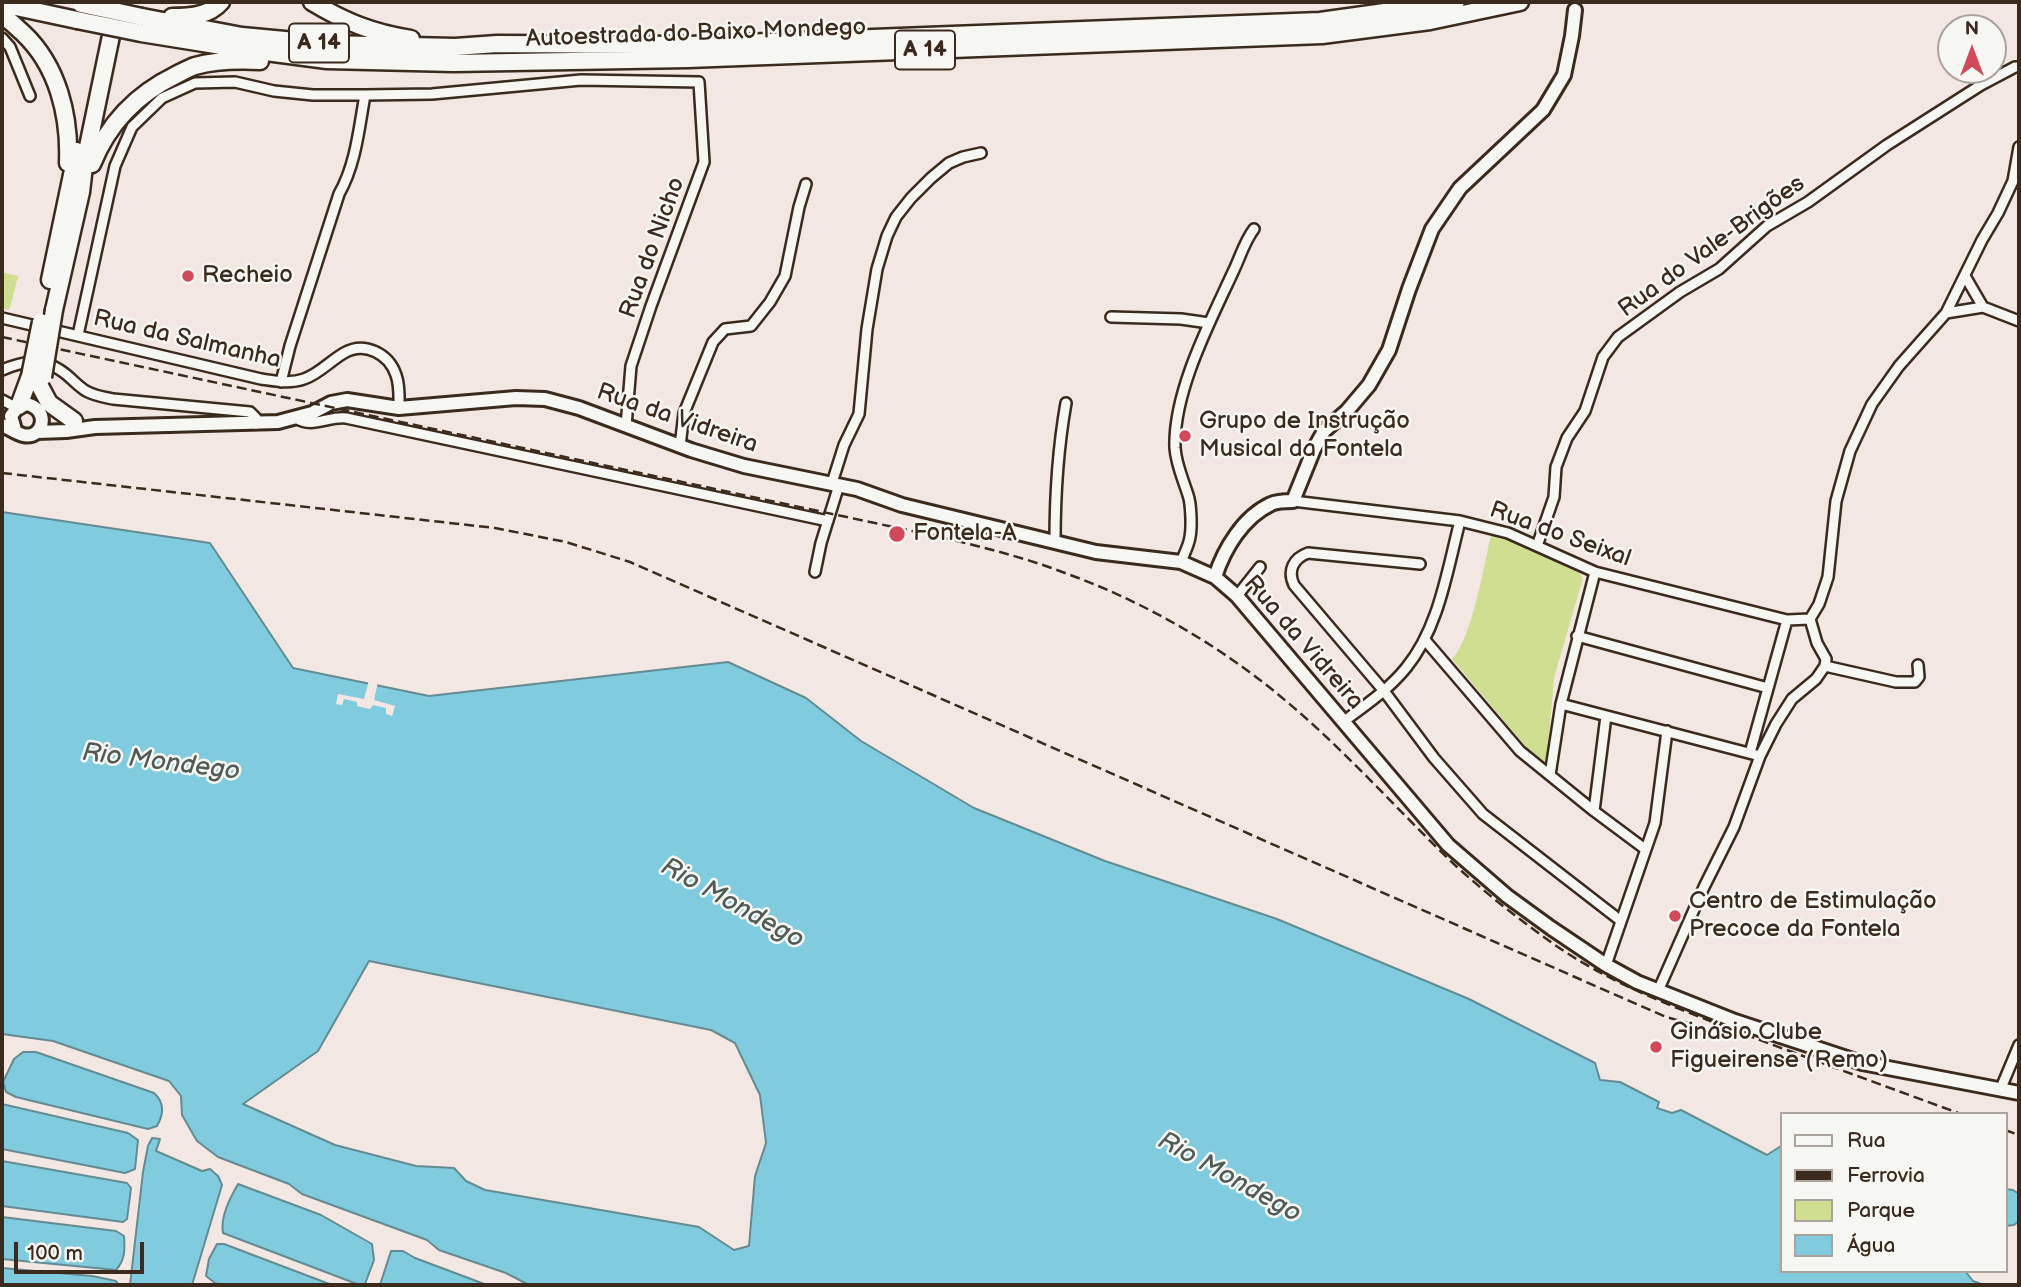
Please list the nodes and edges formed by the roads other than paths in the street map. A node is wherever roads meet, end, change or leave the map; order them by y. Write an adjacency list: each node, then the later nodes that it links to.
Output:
1 (108, 2): 22 (highway)
2 (118, 2): 21 (highway)
3 (221, 2): 11 (highway)
4 (312, 2): 13 (highway)
5 (1456, 2): 13 (highway, Autoestrada do Baixo Mondego / A 14)
6 (1520, 2): 14 (highway, Autoestrada do Baixo Mondego / A 14)
7 (2, 4): 8 (highway, Autoestrada do Baixo Mondego / A 14)
8 (76, 9): 11 (highway, Autoestrada do Baixo Mondego / A 14, bridge)
9 (1575, 10): 50 (street)
10 (2, 16): 22 (highway)
11 (142, 25): 13 (highway, Autoestrada do Baixo Mondego / A 14); 14 (highway, Autoestrada do Baixo Mondego / A 14)
12 (2, 38): 17 (street)
13 (497, 44)
14 (327, 60): 21 (highway)
15 (2019, 67): 54 (street, Rua do Vale-Brigões)
16 (365, 95): 32 (street); 35 (street); 44 (street, Rua do Nicho)
17 (30, 96)
18 (2019, 146): 24 (street)
19 (981, 153): 49 (street)
20 (806, 184): 48 (street)
21 (81, 192): 26 (highway)
22 (64, 209): 26 (highway)
23 (1254, 229): 31 (street)
24 (1965, 276): 25 (street); 27 (street)
25 (1983, 307): 27 (street); 30 (street)
26 (49, 310): 34 (highway, bridge)
27 (1946, 313): 62 (street)
28 (1111, 317): 31 (street)
29 (2, 318): 32 (street, Rua da Salmanha)
30 (2019, 321)
31 (1209, 323): 55 (street)
32 (78, 335): 35 (street, Rua da Salmanha)
33 (2, 370): 43 (street)
34 (38, 380): 39 (highway); 40 (highway); 42 (highway)
35 (281, 382): 38 (street, Rua da Salmanha)
36 (2, 400): 39 (street)
37 (1066, 403): 53 (street)
38 (399, 408): 41 (street, Rua da Vidreira); 44 (street, Rua da Vidreira)
39 (12, 409): 40 (street); 45 (street)
40 (40, 411): 42 (street); 47 (street)
41 (296, 418): 43 (street, Rua da Vidreira); 51 (street)
42 (74, 421): 46 (street)
43 (256, 424): 46 (street, Rua da Vidreira)
44 (626, 426): 48 (street, Rua da Vidreira)
45 (8, 427): 47 (street)
46 (95, 427): 47 (street)
47 (37, 432)
48 (680, 446): 49 (street, Rua da Vidreira)
49 (836, 484): 51 (street); 53 (street, Rua da Vidreira)
50 (1293, 501): 52 (street, Rua do Seixal); 60 (street)
51 (828, 521): 58 (street)
52 (1460, 521): 54 (street, Rua do Seixal); 65 (street)
53 (1055, 541): 55 (street, Rua da Vidreira)
54 (1538, 546): 59 (street, Rua do Seixal)
55 (1181, 562): 60 (street, Rua da Vidreira)
56 (1420, 564): 69 (street)
57 (1260, 567): 61 (street)
58 (816, 572)
59 (1594, 572): 63 (street, Rua do Seixal); 64 (street)
60 (1215, 577): 61 (street, Rua da Vidreira)
61 (1237, 596): 72 (street, Rua da Vidreira)
62 (1811, 619): 63 (street, Rua do Seixal); 67 (street)
63 (1787, 620): 68 (street)
64 (1577, 636): 68 (street); 70 (street)
65 (1425, 640): 69 (street); 75 (street)
66 (1918, 665): 67 (street)
67 (1825, 666): 74 (street)
68 (1768, 688): 74 (street)
69 (1384, 691): 72 (street); 78 (street)
70 (1562, 704): 71 (street); 75 (street)
71 (1606, 716): 73 (street); 76 (street)
72 (1345, 721): 79 (street, Rua da Vidreira)
73 (1667, 731): 74 (street); 77 (street)
74 (1755, 755): 80 (street)
75 (1550, 775): 76 (street)
76 (1594, 811): 77 (street)
77 (1645, 849): 78 (street)
78 (1621, 921): 79 (street)
79 (1606, 965): 80 (street, Rua da Vidreira)
80 (1658, 991): 82 (street, Rua da Vidreira)
81 (2019, 1045): 82 (street)
82 (2000, 1088): 83 (street, Rua da Vidreira)
83 (2019, 1093)

